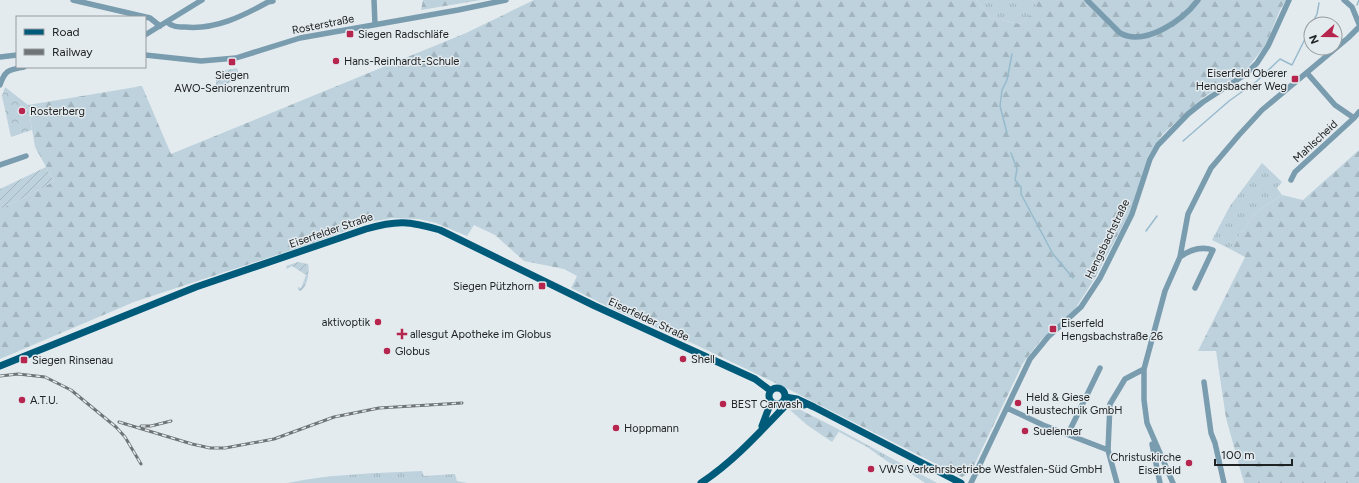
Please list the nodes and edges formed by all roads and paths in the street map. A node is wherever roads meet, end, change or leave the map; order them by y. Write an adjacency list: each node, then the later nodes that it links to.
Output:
1 (73, 0): 10 (street)
2 (202, 0): 12 (street)
3 (374, 0): 13 (street)
4 (506, 0): 13 (street, Rosterstraße)
5 (1087, 0): 6 (street)
6 (1198, 0)
7 (1289, 0): 39 (street, Hengsbachstraße)
8 (1344, 0): 14 (street)
9 (273, 1): 12 (street)
10 (141, 16)
11 (146, 17): 15 (street)
12 (167, 22): 15 (street)
13 (375, 24): 19 (street, Rosterstraße)
14 (1359, 24)
15 (160, 26): 17 (street)
16 (1359, 28): 22 (street)
17 (146, 34)
18 (16, 55): 20 (street)
19 (146, 55)
20 (0, 58)
21 (19, 68): 23 (street)
22 (1306, 73): 25 (street, Mahlscheid); 29 (street)
23 (0, 85)
24 (1359, 112): 25 (street, Mahlscheid)
25 (1354, 118): 28 (street, Mahlscheid)
26 (26, 156): 27 (street)
27 (0, 165)
28 (1291, 180)
29 (1180, 257): 30 (street); 33 (street)
30 (1195, 288)
31 (0, 366): 35 (main road, Eiserfelder Straße)
32 (1100, 368): 41 (street)
33 (1144, 369): 42 (street); 43 (street)
34 (1204, 382): 52 (street)
35 (771, 391): 36 (main road, Eiserfelder Straße); 37 (main road)
36 (786, 397): 37 (main road); 38 (main road, Eiserfelder Straße)
37 (774, 403): 40 (main road)
38 (814, 407): 40 (main road); 44 (main road, Eiserfelder Straße)
39 (1007, 408): 41 (street); 48 (street, Hengsbachstraße)
40 (761, 430): 45 (main road)
41 (1068, 434): 43 (street)
42 (1155, 442): 50 (street); 51 (street)
43 (1108, 450): 49 (street)
44 (946, 476): 46 (main road); 47 (main road, Eiserfelder Straße)
45 (701, 483)
46 (952, 483)
47 (961, 483)
48 (971, 483)
49 (1117, 483)
50 (1160, 483)
51 (1173, 483)
52 (1224, 483)

